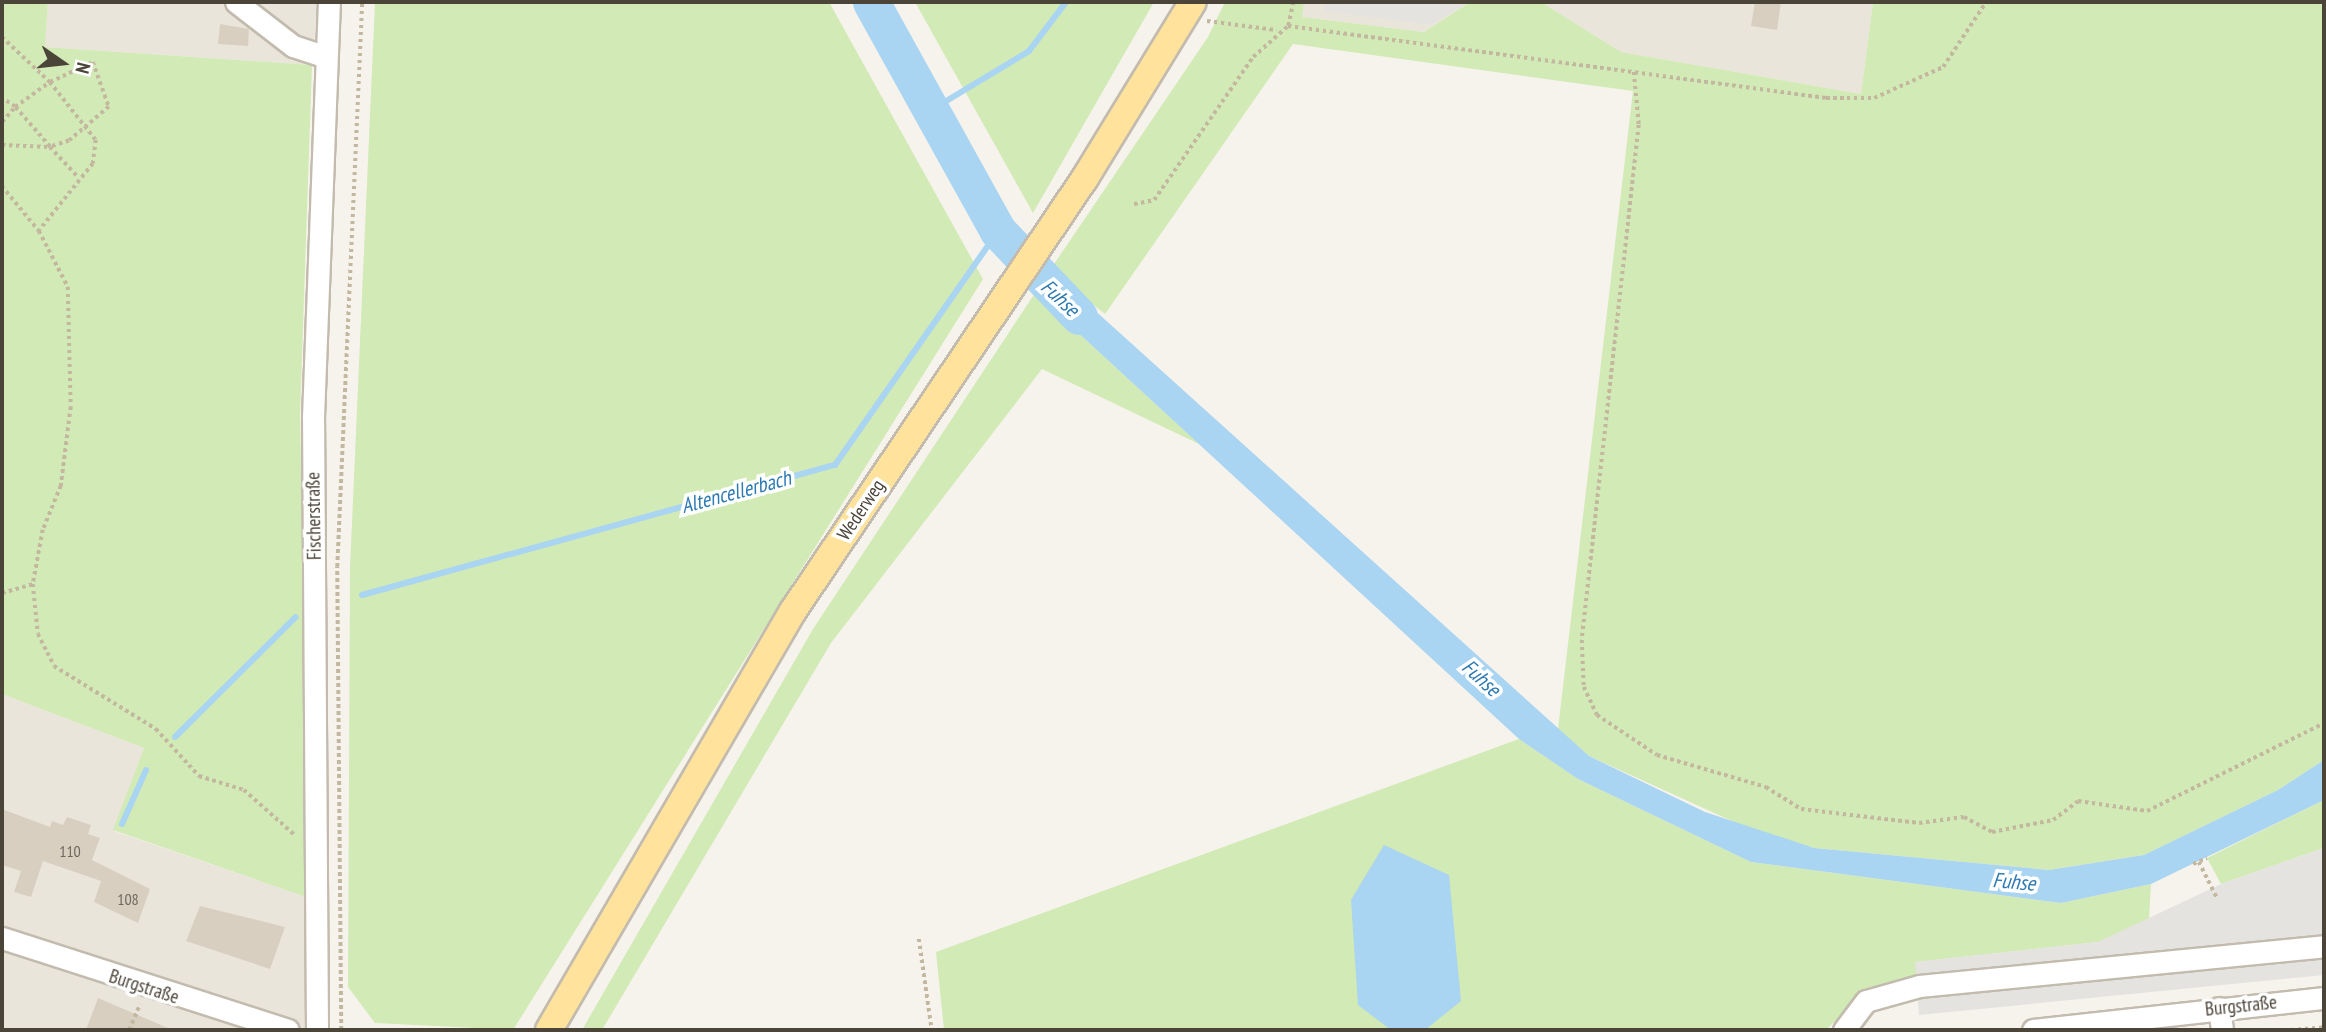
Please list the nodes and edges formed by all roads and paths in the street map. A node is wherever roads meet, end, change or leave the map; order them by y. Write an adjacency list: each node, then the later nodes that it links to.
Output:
1 (236, 2): 10 (street)
2 (329, 2): 10 (street, Fischerstraße)
3 (362, 2): 41 (path)
4 (1293, 2): 7 (path)
5 (1986, 2): 11 (path)
6 (1189, 10): 8 (path); 42 (main road, Wederweg)
7 (1288, 26): 8 (path); 11 (path)
8 (1277, 30): 21 (path)
9 (2, 37): 12 (path)
10 (324, 56): 26 (street, Fischerstraße)
11 (1634, 72): 25 (path)
12 (50, 82): 14 (path); 16 (path); 16 (path)
13 (2, 99): 14 (path)
14 (15, 107): 15 (path); 18 (path)
15 (2, 122)
16 (86, 128): 18 (path); 19 (path)
17 (2, 145): 18 (path)
18 (50, 147): 19 (path)
19 (77, 176): 22 (path)
20 (2, 186): 22 (path)
21 (1133, 204)
22 (39, 231): 23 (path)
23 (33, 584): 24 (path); 26 (path)
24 (2, 593)
25 (2324, 723)
26 (320, 856): 40 (street, Fischerstraße)
27 (2207, 858): 28 (path)
28 (2199, 862): 29 (path); 30 (path)
29 (2193, 864)
30 (2217, 898)
31 (2, 938): 34 (street, Burgstraße)
32 (919, 939): 43 (path)
33 (2324, 946): 44 (street)
34 (146, 989): 38 (path); 39 (street, Burgstraße)
35 (2324, 998): 36 (street, Burgstraße)
36 (2219, 1008): 45 (street, Burgstraße); 46 (street)
37 (2324, 1027): 47 (path)
38 (129, 1030)
39 (288, 1030)
40 (317, 1030)
41 (341, 1030)
42 (549, 1030)
43 (932, 1030)
44 (1844, 1030)
45 (2033, 1030)
46 (2222, 1030)
47 (2291, 1030)

